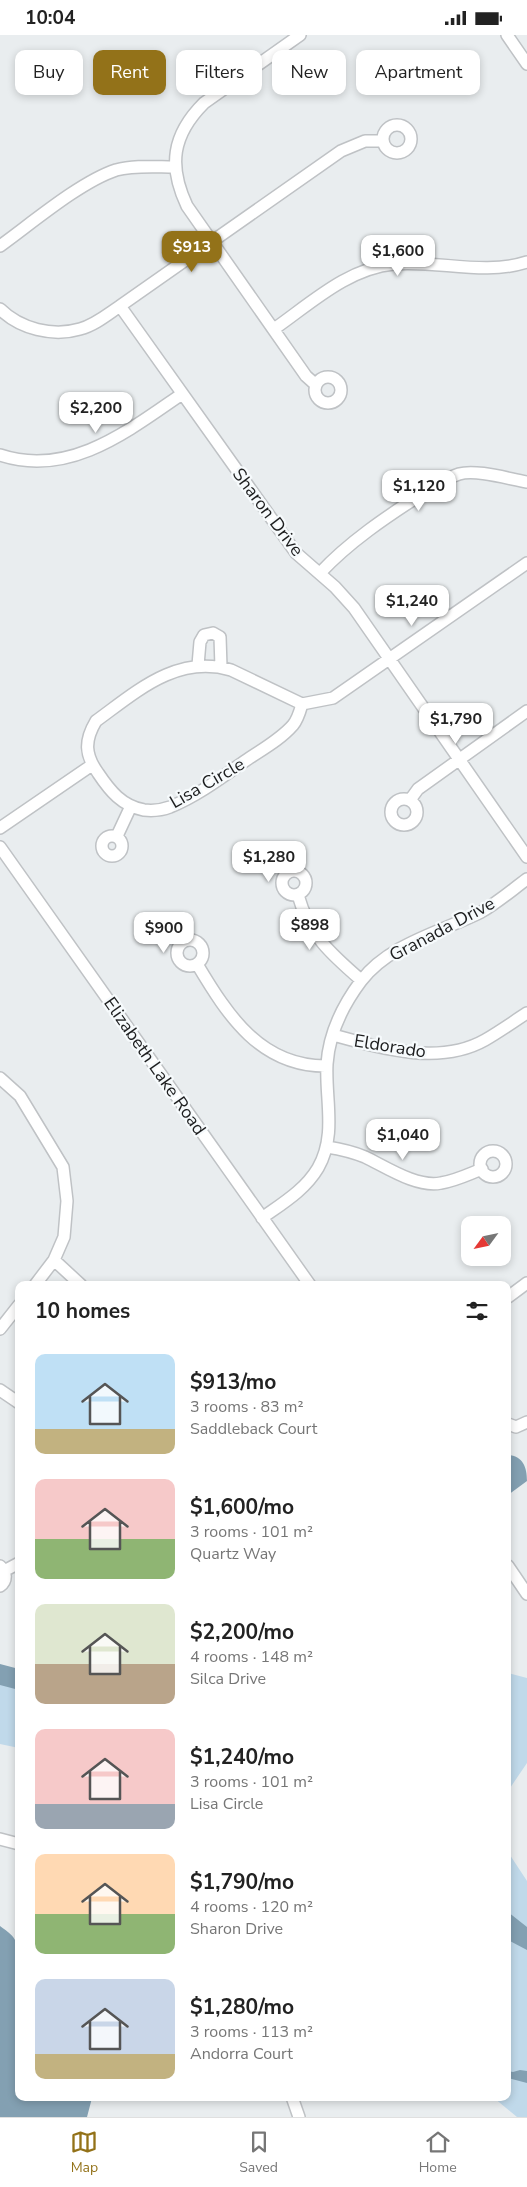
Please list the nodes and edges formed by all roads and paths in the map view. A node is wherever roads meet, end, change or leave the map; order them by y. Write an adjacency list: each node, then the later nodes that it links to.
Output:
1 (300, 35): 5 (street)
2 (506, 35): 3 (street)
3 (527, 64)
4 (383, 141): 6 (street)
5 (174, 167): 6 (street); 7 (street)
6 (212, 243): 9 (street); 11 (street)
7 (0, 246)
8 (527, 262): 11 (street)
9 (120, 306): 10 (street); 13 (street, Sharon Drive)
10 (0, 309)
11 (274, 329): 12 (street)
12 (316, 385)
13 (182, 394): 14 (street); 17 (street, Sharon Drive)
14 (0, 455)
15 (527, 482): 17 (street)
16 (527, 563): 18 (street)
17 (320, 573): 18 (street, Sharon Drive)
18 (389, 659): 21 (street); 23 (street, Sharon Drive)
19 (198, 665): 20 (street, Lisa Circle); 20 (street); 24 (street, Lisa Circle)
20 (221, 667): 21 (street, Lisa Circle)
21 (302, 704): 26 (street, Lisa Circle)
22 (527, 711): 23 (street)
23 (459, 759): 25 (street); 30 (street, Sharon Drive)
24 (92, 765): 26 (street, Lisa Circle); 27 (street)
25 (410, 800)
26 (131, 806): 28 (street)
27 (0, 828)
28 (117, 836)
29 (0, 847): 41 (street, Elizabeth Lake Road)
30 (527, 857)
31 (527, 879): 34 (street, Granada Drive)
32 (298, 895): 34 (street)
33 (197, 964): 37 (street)
34 (361, 980): 36 (street, Granada Drive)
35 (527, 1013): 36 (street, Eldorado)
36 (333, 1035): 37 (street, Granada Drive)
37 (327, 1066): 39 (street, Granada Drive)
38 (0, 1078): 42 (street)
39 (327, 1147): 40 (street); 41 (street, Granada Drive)
40 (482, 1169)
41 (262, 1218): 45 (street, Elizabeth Lake Road)
42 (54, 1261): 43 (street); 44 (street)
43 (38, 1281)
44 (76, 1281)
45 (307, 1281)
46 (527, 1283): 47 (street)
47 (511, 1295)
48 (15, 1310): 49 (street)
49 (0, 1329)
50 (0, 1391): 51 (street)
51 (15, 1400)
52 (527, 1422): 53 (street)
53 (511, 1428)
54 (15, 1564): 55 (street)
55 (2, 1569): 57 (street)
56 (511, 1570): 58 (street)
57 (0, 1587)
58 (527, 1593)
59 (0, 1839): 60 (street)
60 (15, 1843)
61 (293, 2101): 62 (street)
62 (299, 2117)

